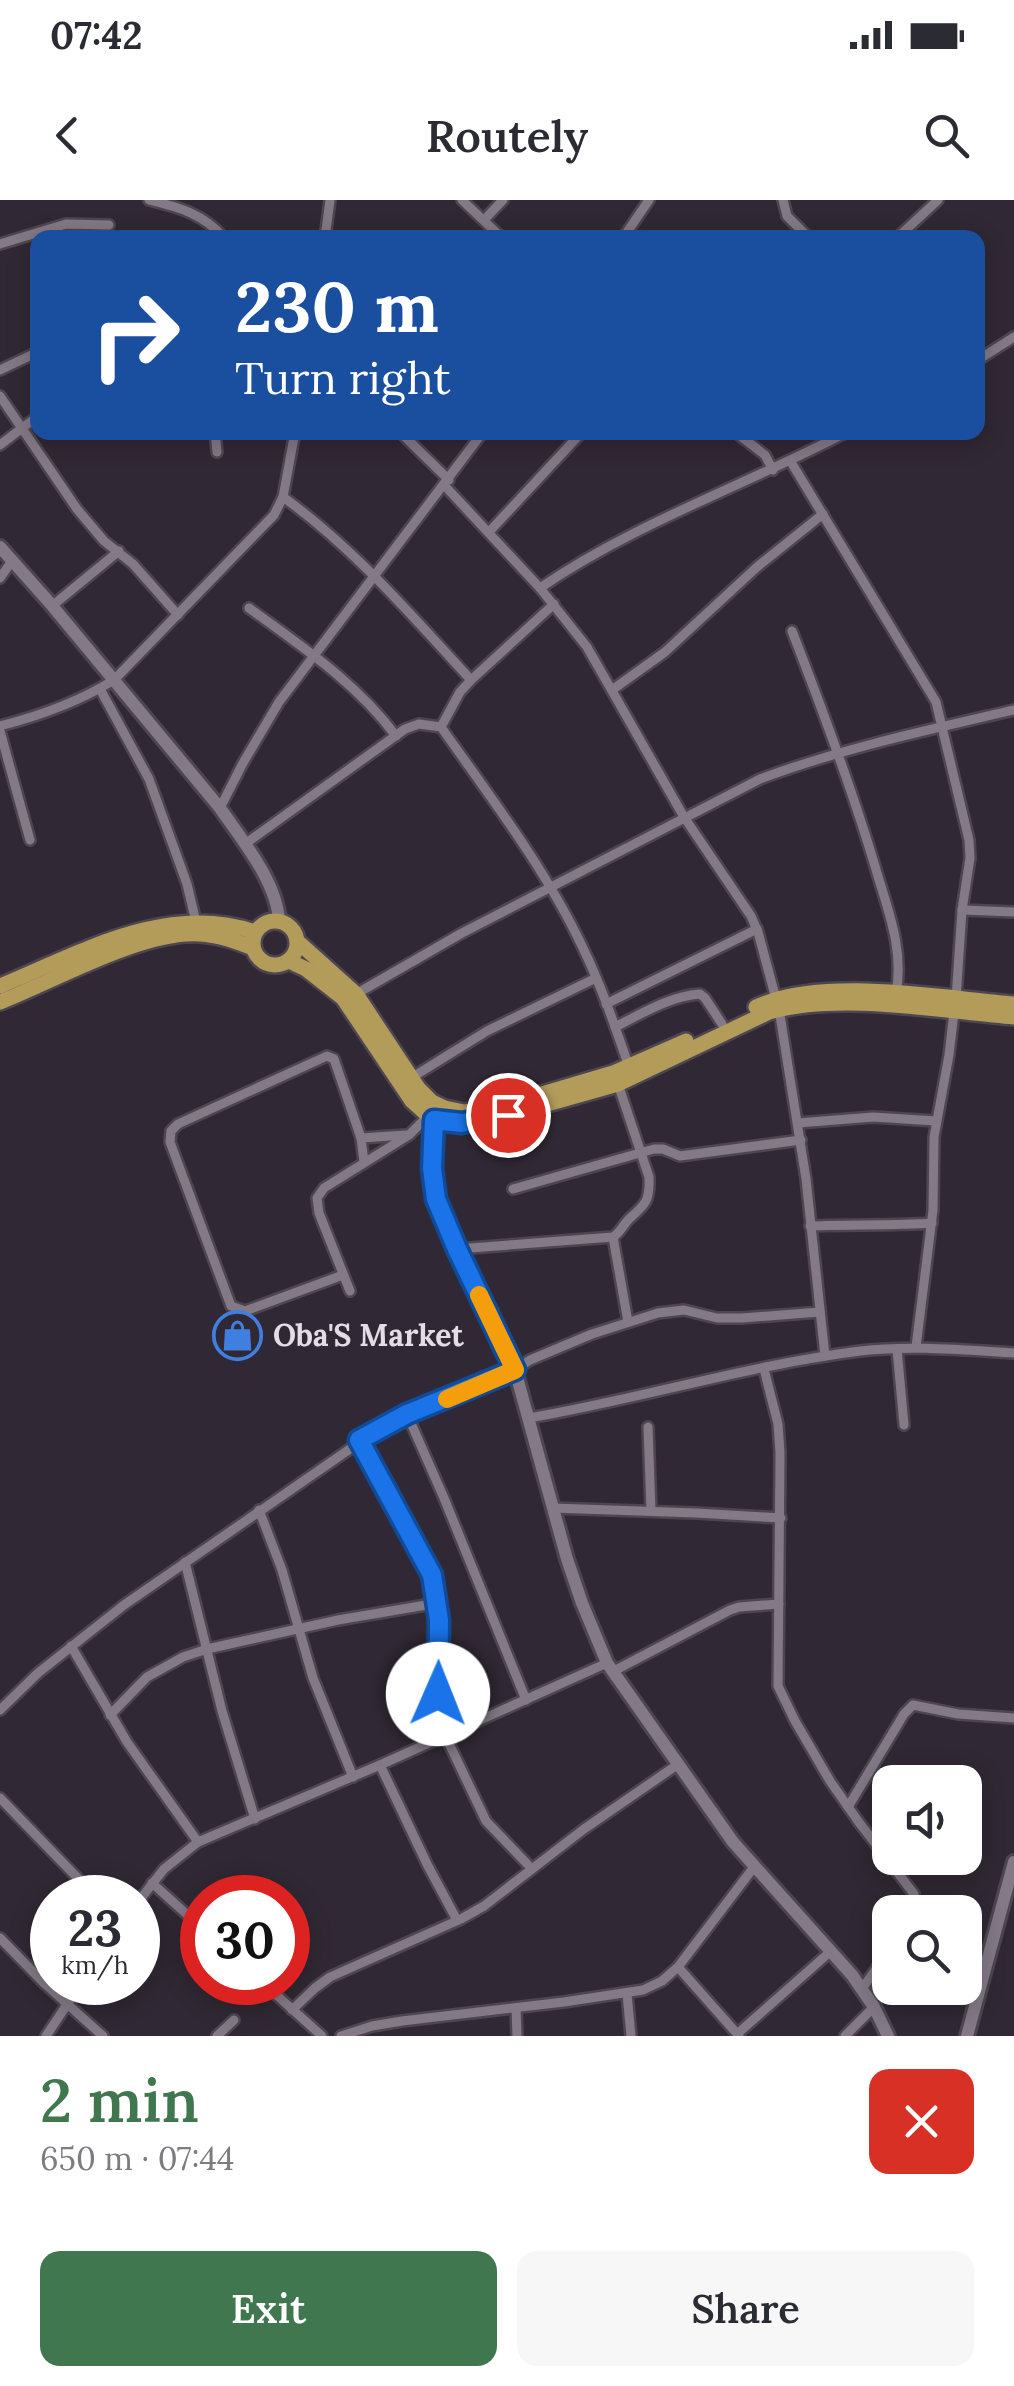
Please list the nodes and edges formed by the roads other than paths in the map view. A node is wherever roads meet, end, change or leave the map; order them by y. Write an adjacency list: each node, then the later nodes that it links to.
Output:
1 (149, 200): 11 (street)
2 (330, 200): 12 (street)
3 (462, 200): 8 (street)
4 (503, 200): 8 (street)
5 (649, 200): 14 (street)
6 (783, 200): 15 (street)
7 (938, 200): 16 (street)
8 (484, 220): 13 (street)
9 (109, 225): 10 (street)
10 (43, 230)
11 (218, 230)
12 (326, 230)
13 (494, 230)
14 (628, 230)
15 (801, 230)
16 (906, 230)
17 (30, 234): 18 (street)
18 (0, 244)
19 (1014, 337): 21 (street)
20 (30, 356): 22 (street)
21 (985, 356)
22 (0, 370)
23 (0, 396): 25 (street)
24 (30, 421): 25 (street)
25 (20, 427): 33 (street); 42 (street)
26 (216, 440): 34 (street)
27 (293, 440): 38 (street)
28 (407, 440): 37 (street)
29 (477, 440): 37 (street)
30 (574, 440): 40 (street)
31 (746, 440): 36 (street)
32 (832, 440): 35 (street)
33 (0, 445)
34 (217, 452)
35 (790, 462): 36 (street); 39 (street)
36 (774, 470): 46 (street)
37 (447, 483): 40 (street); 45 (street)
38 (283, 497): 45 (street); 50 (street)
39 (824, 514): 56 (street); 58 (street)
40 (488, 532): 46 (street)
41 (0, 548): 43 (main road)
42 (119, 552): 48 (street); 50 (street)
43 (12, 562): 44 (street); 48 (main road)
44 (0, 578)
45 (374, 578): 52 (street); 54 (street)
46 (540, 588): 47 (street)
47 (554, 604): 54 (street); 56 (street)
48 (52, 606): 53 (main road)
49 (249, 608): 52 (street)
50 (178, 615): 53 (street)
51 (792, 631): 62 (street)
52 (314, 656): 61 (street); 63 (street)
53 (114, 680): 55 (street); 63 (main road)
54 (471, 680): 59 (street)
55 (100, 689): 60 (street); 70 (street)
56 (612, 690): 64 (street)
57 (1014, 710): 58 (street)
58 (944, 726): 62 (street); 68 (street)
59 (441, 728): 61 (street); 67 (street)
60 (0, 729): 65 (street)
61 (396, 736): 66 (street)
62 (837, 753): 64 (street); 78 (street)
63 (220, 808): 66 (main road)
64 (684, 817): 67 (street); 72 (street)
65 (30, 840)
66 (245, 844): 71 (main road)
67 (550, 887): 75 (street); 77 (street)
68 (962, 910): 69 (street); 83 (street)
69 (1014, 912)
70 (196, 922): 71 (main road); 76 (main road)
71 (267, 926): 73 (main road); 74 (main road); 79 (main road)
72 (756, 929): 80 (street); 81 (street)
73 (297, 941): 74 (main road); 77 (main road)
74 (288, 961): 91 (main road)
75 (596, 978): 80 (street); 88 (street)
76 (0, 986)
77 (356, 994): 88 (main road)
78 (896, 994): 81 (main road); 83 (main road)
79 (0, 1002)
80 (606, 1004): 86 (street)
81 (778, 1004): 83 (main road); 85 (main road); 89 (main road); 93 (street)
82 (1014, 1004): 83 (main road)
83 (955, 1006): 84 (main road); 92 (street)
84 (1014, 1017)
85 (722, 1024): 86 (street); 87 (main road)
86 (615, 1026): 87 (street)
87 (629, 1067): 90 (main road)
88 (411, 1078): 90 (main road)
89 (618, 1084): 90 (main road); 97 (street)
90 (596, 1085): 91 (main road)
91 (430, 1119): 94 (street); 103 (main road)
92 (936, 1121): 93 (street); 100 (street)
93 (798, 1124): 96 (street)
94 (409, 1135): 95 (street); 98 (street)
95 (361, 1138): 98 (street); 104 (street)
96 (801, 1140): 97 (street); 101 (street)
97 (642, 1152): 99 (street); 102 (street)
98 (364, 1162): 104 (street)
99 (513, 1189)
100 (932, 1223): 101 (street); 108 (street)
101 (810, 1226): 106 (street)
102 (613, 1237): 103 (street); 107 (street)
103 (457, 1249): 113 (main road)
104 (343, 1275): 105 (street)
105 (350, 1291)
106 (820, 1312): 107 (street); 111 (street)
107 (628, 1322): 113 (street)
108 (916, 1347): 109 (street); 110 (street)
109 (897, 1348): 111 (street); 116 (street)
110 (1014, 1352)
111 (825, 1356): 112 (street)
112 (764, 1368): 115 (street); 122 (street)
113 (515, 1370): 114 (street); 115 (main road)
114 (407, 1414): 118 (street); 130 (street)
115 (529, 1418): 119 (main road)
116 (904, 1424)
117 (648, 1427): 121 (street)
118 (359, 1440): 120 (street); 124 (street)
119 (552, 1508): 121 (street); 129 (main road)
120 (260, 1510): 123 (street); 126 (street)
121 (651, 1511): 122 (street)
122 (781, 1518): 125 (street)
123 (186, 1562): 127 (street); 128 (street)
124 (438, 1603): 126 (street); 134 (street)
125 (779, 1604): 129 (street); 139 (street)
126 (300, 1628): 128 (street); 137 (street)
127 (71, 1646): 131 (street); 132 (street)
128 (207, 1649): 132 (street); 140 (street)
129 (609, 1668): 130 (street); 135 (main road)
130 (526, 1700): 134 (street)
131 (0, 1710)
132 (110, 1715): 141 (street)
133 (1014, 1718): 139 (street)
134 (445, 1735): 136 (street); 144 (street)
135 (677, 1764): 143 (main road); 144 (street)
136 (380, 1765): 137 (street); 151 (street)
137 (353, 1776): 140 (street)
138 (0, 1798): 145 (street)
139 (848, 1808): 148 (street)
140 (255, 1818): 141 (street)
141 (198, 1842): 146 (street)
142 (1014, 1862): 149 (main road)
143 (754, 1867): 153 (main road); 154 (street)
144 (532, 1869): 151 (street)
145 (75, 1875)
146 (159, 1875)
147 (160, 1890): 150 (street)
148 (914, 1895)
149 (1009, 1899): 176 (main road)
150 (180, 1908)
151 (457, 1920): 164 (street)
152 (0, 1938): 155 (street)
153 (831, 1951): 157 (main road); 166 (street)
154 (678, 1966): 158 (street); 166 (street)
155 (30, 1967)
156 (872, 1974): 157 (street)
157 (862, 1988): 162 (main road)
158 (627, 1994): 163 (street); 173 (street)
159 (67, 2005): 167 (street)
160 (69, 2005): 168 (street)
161 (287, 2005): 164 (street)
162 (874, 2006): 174 (street); 175 (main road)
163 (516, 2008): 171 (street); 172 (street)
164 (292, 2010): 170 (street)
165 (234, 2020): 169 (street)
166 (738, 2035)
167 (46, 2036)
168 (103, 2036)
169 (217, 2036)
170 (322, 2036)
171 (341, 2036)
172 (517, 2036)
173 (631, 2036)
174 (845, 2036)
175 (888, 2036)
176 (967, 2036)

